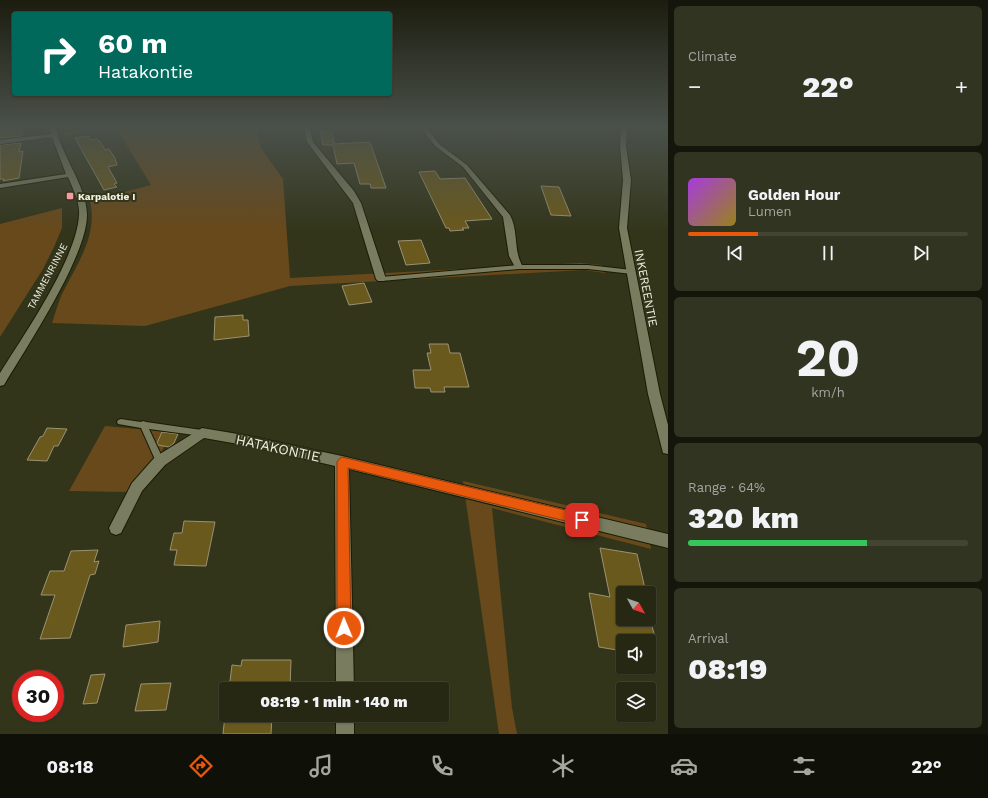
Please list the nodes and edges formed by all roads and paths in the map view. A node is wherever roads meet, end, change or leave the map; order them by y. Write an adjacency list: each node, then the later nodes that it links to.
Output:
1 (65, 162): 5 (street, TAMMENRINNE)
2 (326, 162): 9 (street)
3 (460, 162): 7 (street)
4 (625, 162): 8 (street, INKEREENTIE)
5 (70, 175): 6 (street); 10 (street, TAMMENRINNE)
6 (0, 186)
7 (518, 267): 8 (lane); 9 (lane)
8 (632, 272): 14 (street, INKEREENTIE)
9 (381, 279)
10 (0, 382)
11 (121, 422): 12 (lane)
12 (143, 424): 13 (lane); 15 (lane)
13 (202, 433): 15 (street); 16 (street, HATAKONTIE)
14 (668, 449)
15 (160, 461): 17 (street)
16 (342, 462): 18 (street, HATAKONTIE); 19 (street)
17 (116, 528)
18 (668, 541)
19 (344, 682)
20 (345, 722): 21 (street)
21 (345, 734)

